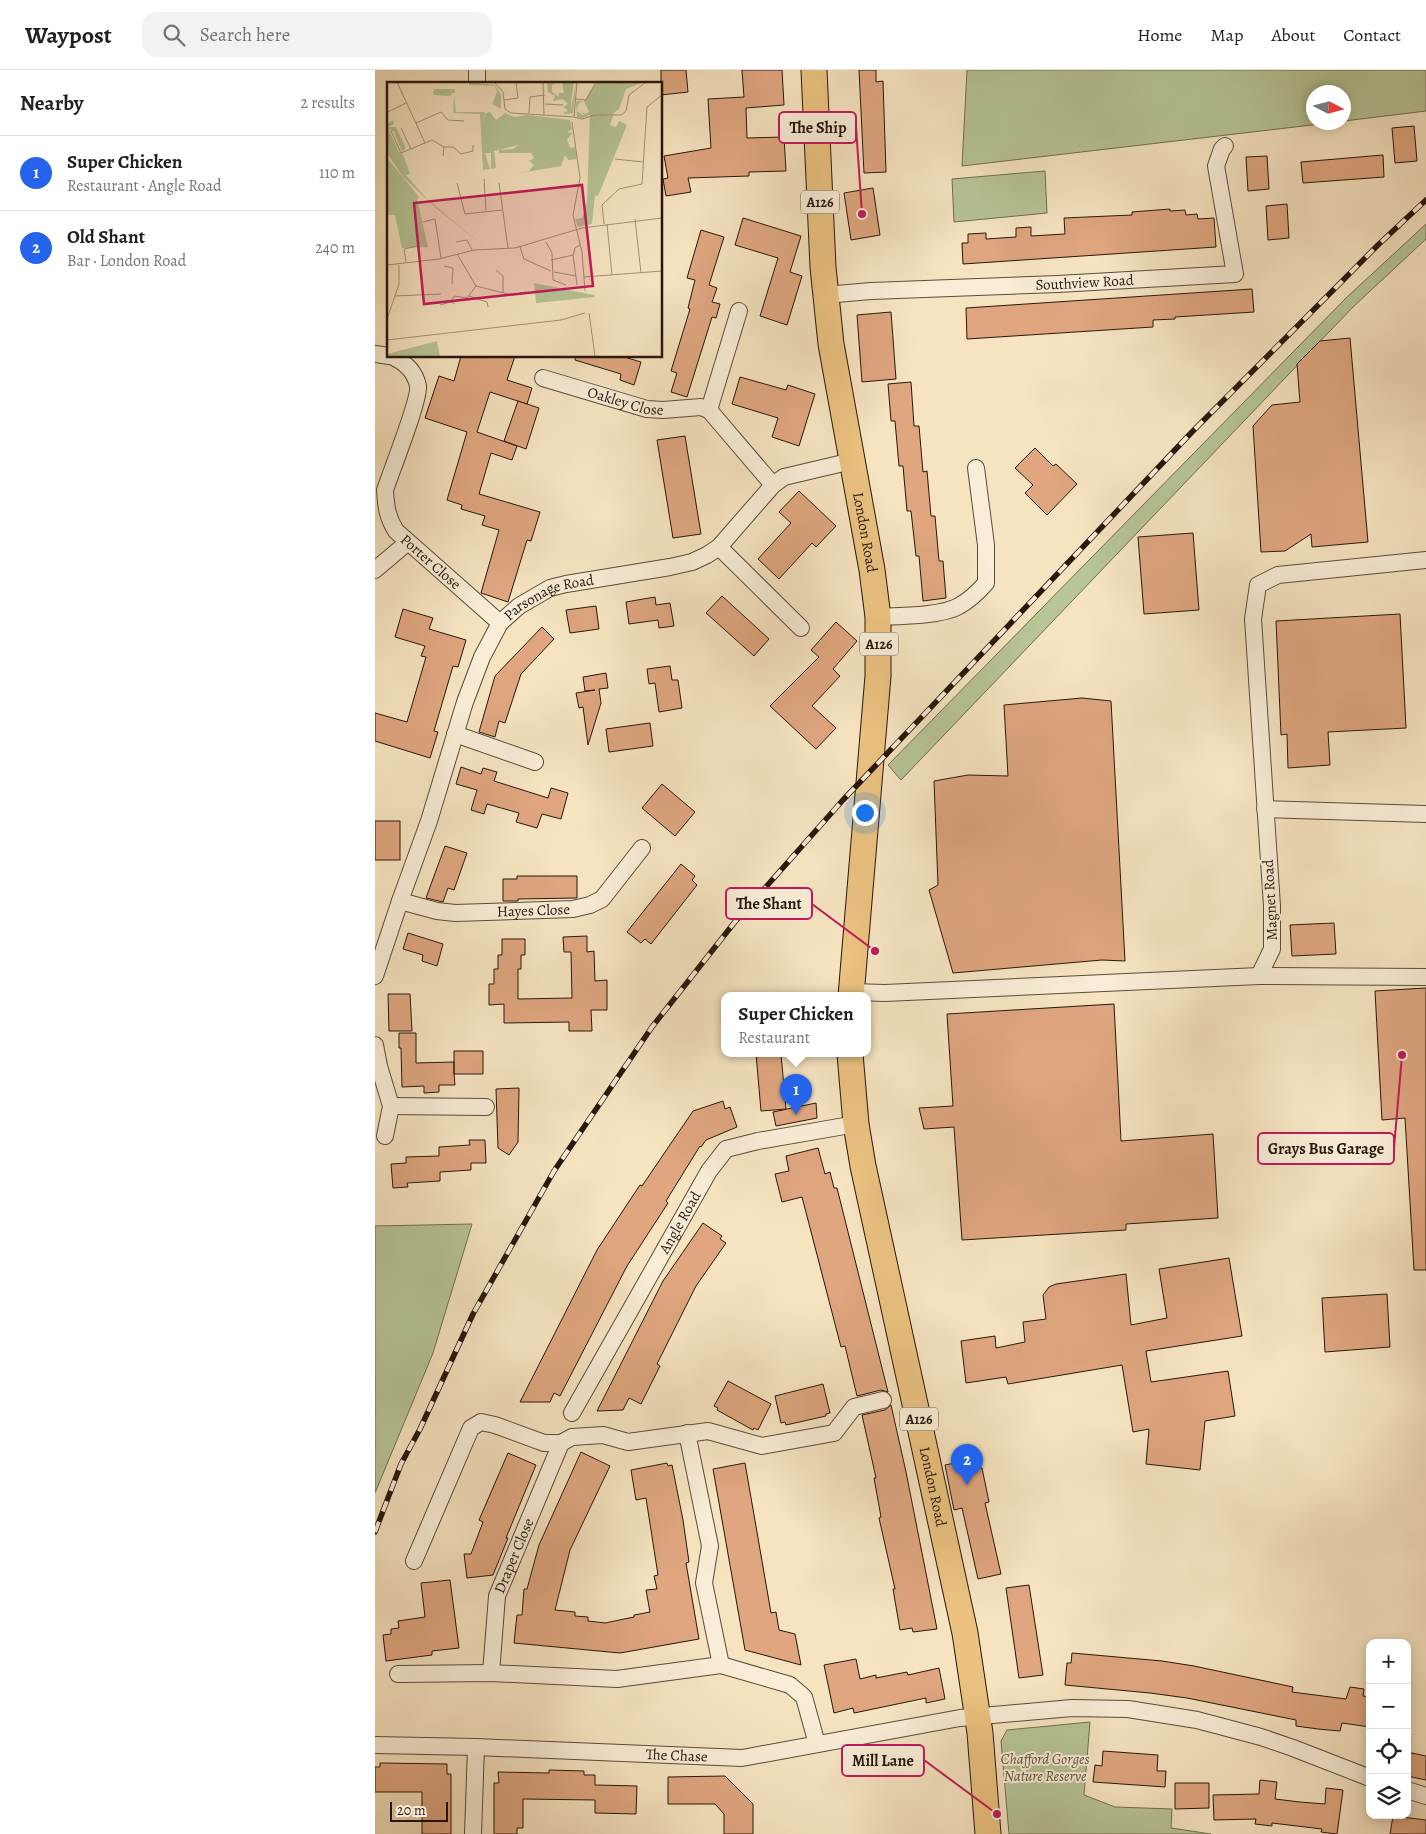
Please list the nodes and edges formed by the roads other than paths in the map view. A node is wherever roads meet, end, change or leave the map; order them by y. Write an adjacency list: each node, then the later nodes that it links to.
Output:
1 (814, 70): 3 (main road, London Road / A126)
2 (1225, 146): 3 (street, Southview Road)
3 (825, 295): 8 (main road, London Road / A126)
4 (739, 311): 7 (street)
5 (395, 358): 11 (street, Porter Close)
6 (543, 378): 7 (street, Oakley Close)
7 (709, 410): 10 (street)
8 (852, 462): 10 (street, Parsonage Road); 15 (main road, London Road / A126)
9 (976, 468): 15 (street)
10 (773, 485): 12 (street, Parsonage Road)
11 (408, 542): 14 (street); 16 (street, Porter Close)
12 (719, 547): 16 (street, Parsonage Road); 17 (street)
13 (1426, 560): 20 (street, Magnet Road)
14 (375, 570)
15 (878, 617): 27 (main road, London Road / A126)
16 (500, 623): 18 (street, Parsonage Road)
17 (801, 628)
18 (455, 734): 19 (street); 23 (street, Parsonage Road)
19 (535, 762)
20 (1265, 809): 21 (street); 25 (street, Magnet Road)
21 (1426, 814)
22 (642, 848): 23 (street, Hayes Close)
23 (400, 901): 24 (street, Parsonage Road)
24 (375, 976)
25 (1259, 976): 26 (street); 28 (street)
26 (1426, 977)
27 (851, 992)
28 (871, 993)
29 (375, 1045): 31 (street)
30 (850, 1057): 33 (main road, London Road / A126)
31 (391, 1106): 32 (street); 34 (street)
32 (486, 1107)
33 (856, 1124): 36 (street, Angle Road); 43 (main road, London Road / A126)
34 (385, 1136)
35 (883, 1400): 37 (street)
36 (572, 1413)
37 (687, 1433): 38 (street); 40 (street)
38 (561, 1443): 39 (street); 41 (street, Draper Close)
39 (414, 1561)
40 (721, 1665): 41 (street); 44 (street)
41 (491, 1672): 42 (street)
42 (398, 1674)
43 (977, 1716): 44 (street, The Chase); 47 (street, The Chase); 51 (main road, London Road / A126)
44 (817, 1744): 46 (street, The Chase)
45 (375, 1745): 46 (street, The Chase)
46 (476, 1747): 50 (street)
47 (1366, 1776)
48 (1411, 1791): 49 (street)
49 (1426, 1796)
50 (473, 1834)
51 (989, 1834)

